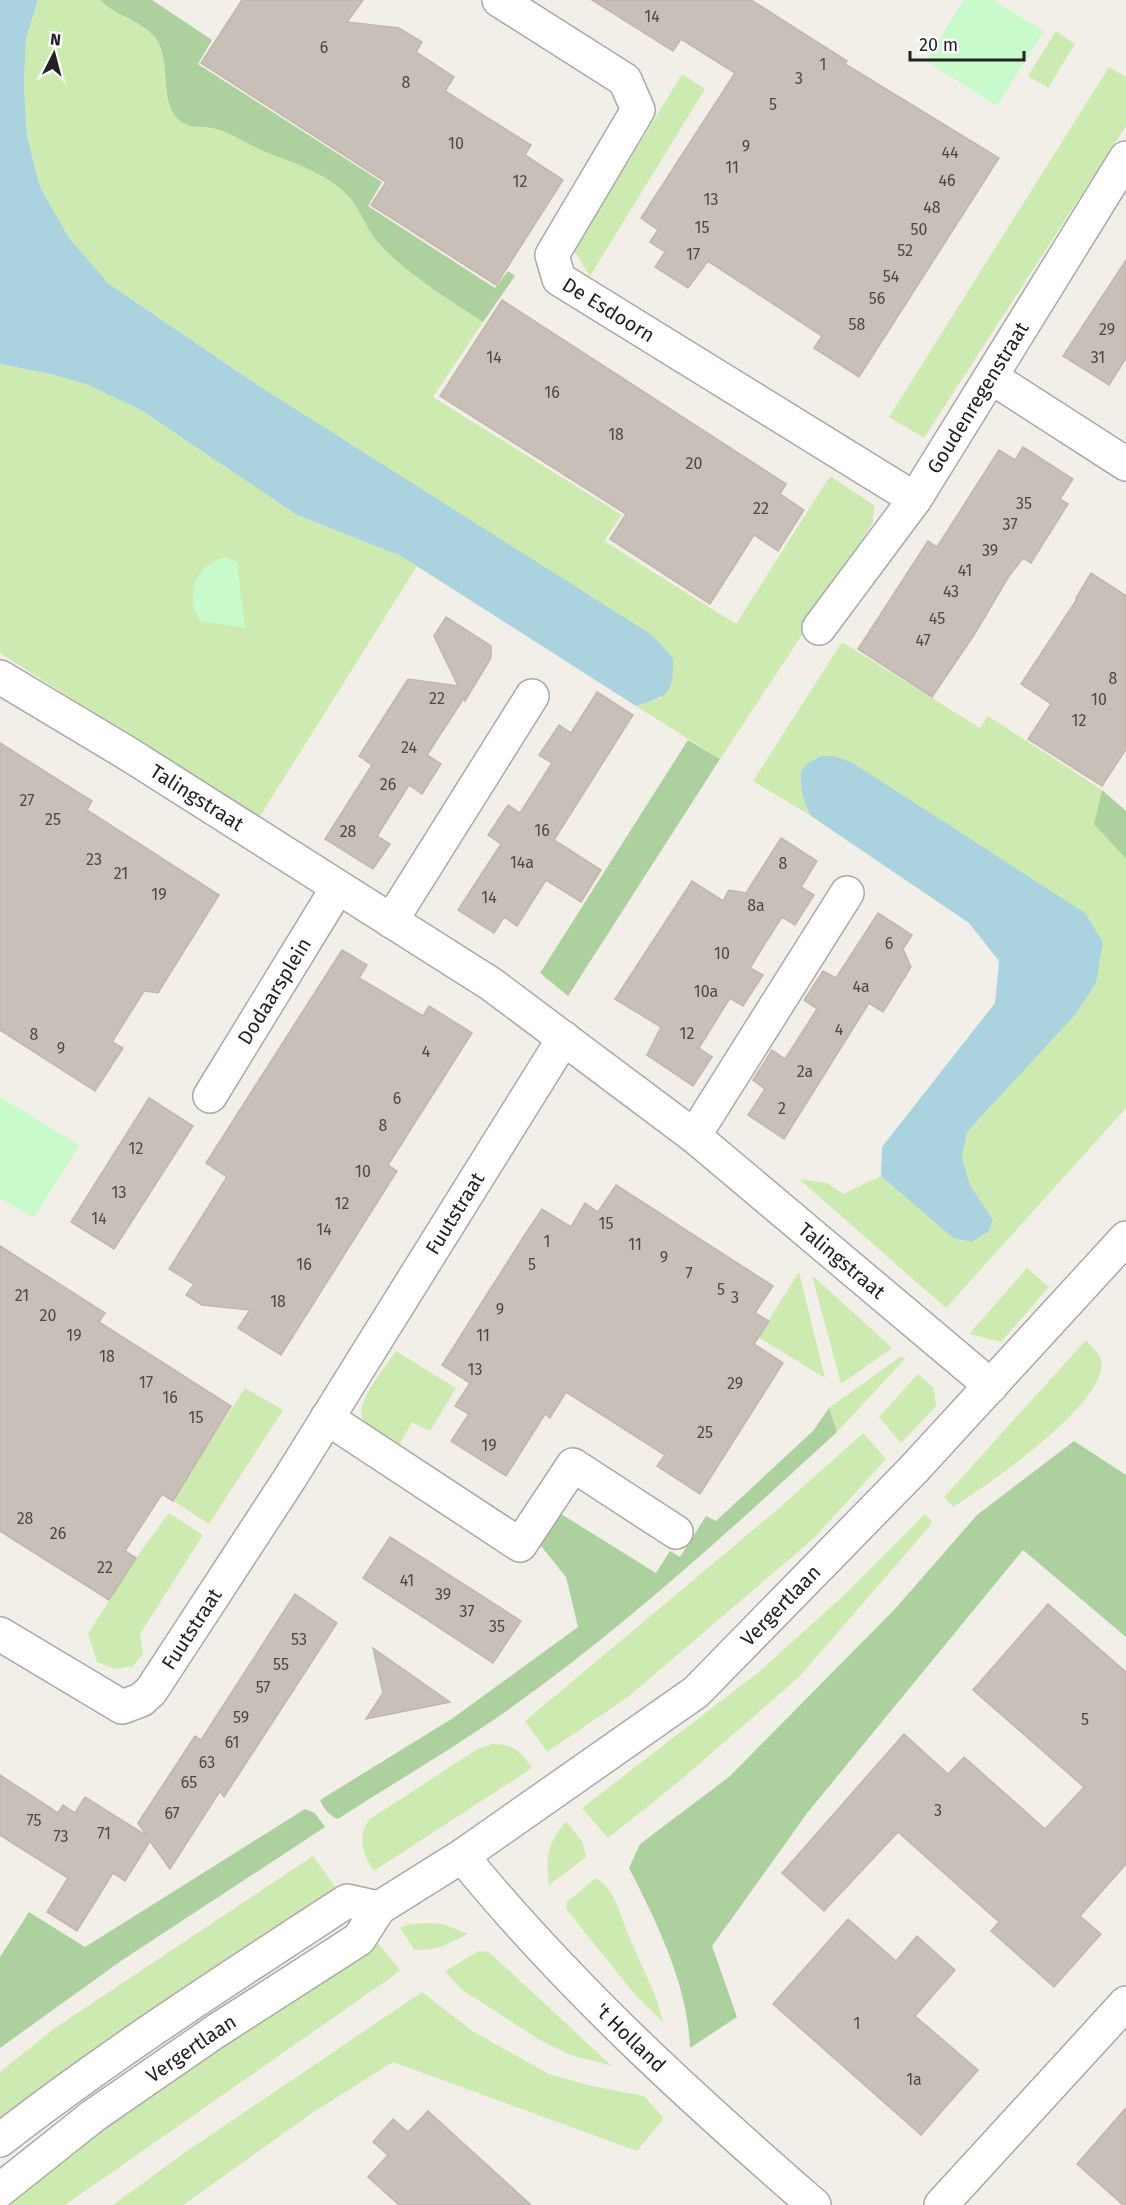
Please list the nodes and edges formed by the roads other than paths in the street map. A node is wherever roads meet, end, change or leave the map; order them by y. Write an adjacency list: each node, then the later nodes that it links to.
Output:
1 (499, 0): 5 (street, De Esdoorn)
2 (1126, 158): 3 (street, Goudenregenstraat)
3 (991, 377): 4 (street); 5 (street, Goudenregenstraat)
4 (1126, 464)
5 (915, 499): 6 (street, Goudenregenstraat)
6 (819, 628)
7 (0, 677): 9 (street, Talingstraat)
8 (532, 696): 11 (street)
9 (338, 887): 11 (street, Talingstraat); 13 (street, Dodaarsplein)
10 (847, 893): 14 (street)
11 (391, 921): 12 (street, Talingstraat)
12 (564, 1038): 14 (street, Talingstraat); 17 (street, Fuutstraat)
13 (210, 1096)
14 (694, 1136): 16 (street, Talingstraat)
15 (1126, 1238): 16 (street, Vergertlaan)
16 (991, 1386): 20 (street, Vergertlaan)
17 (327, 1418): 18 (street); 19 (street, Fuutstraat)
18 (676, 1532)
19 (0, 1634)
20 (462, 1856): 21 (street, Vergertlaan); 25 (street, 't Holland)
21 (379, 1908): 23 (street, Vergertlaan); 24 (street, Vergertlaan)
22 (1126, 2003): 26 (street)
23 (0, 2140)
24 (0, 2190)
25 (814, 2205)
26 (940, 2205)

